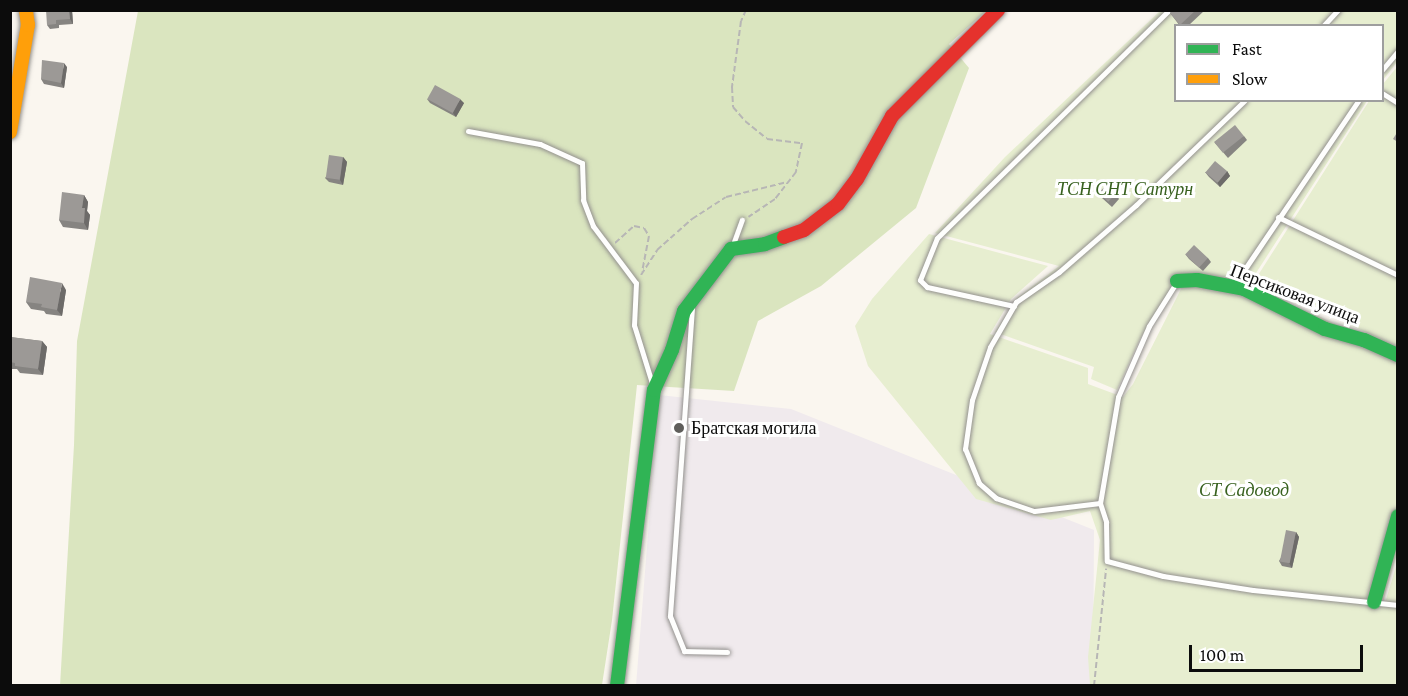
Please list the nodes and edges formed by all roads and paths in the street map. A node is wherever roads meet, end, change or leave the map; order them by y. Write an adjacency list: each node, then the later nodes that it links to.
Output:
1 (27, 10): 9 (street)
2 (746, 10): 16 (path)
3 (998, 10): 20 (street)
4 (1169, 10): 27 (lane)
5 (1338, 10): 6 (lane)
6 (1325, 24)
7 (1398, 51): 8 (lane)
8 (1384, 69)
9 (15, 80): 15 (street)
10 (1384, 94): 13 (lane)
11 (1243, 102): 27 (lane)
12 (1358, 102): 17 (lane)
13 (1398, 103)
14 (468, 131): 19 (lane)
15 (10, 132)
16 (788, 182): 18 (path); 21 (path)
17 (1278, 217): 22 (lane); 25 (lane)
18 (742, 220): 20 (lane)
19 (609, 249): 21 (path); 24 (lane)
20 (731, 249): 26 (street)
21 (642, 274): 24 (path)
22 (1398, 275)
23 (1177, 281): 25 (street, Персиковая улица); 30 (lane)
24 (636, 282): 29 (lane)
25 (1233, 286): 28 (street, Персиковая улица)
26 (693, 298): 29 (street); 35 (lane)
27 (1014, 306): 30 (lane)
28 (1398, 355)
29 (654, 390): 36 (street)
30 (1100, 503): 32 (lane)
31 (1398, 516): 33 (street)
32 (1107, 561): 33 (lane); 37 (path)
33 (1374, 602): 34 (lane)
34 (1398, 605)
35 (727, 652)
36 (617, 686)
37 (1094, 686)

